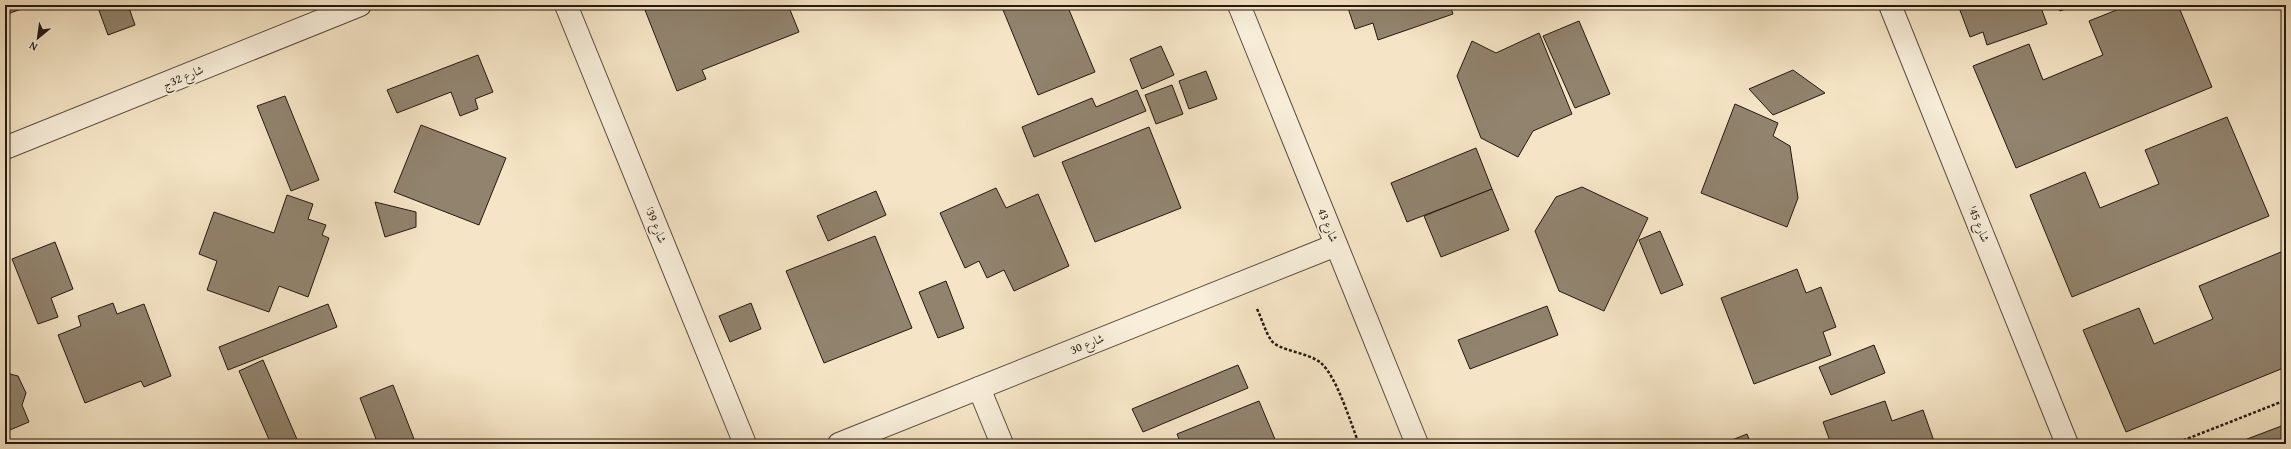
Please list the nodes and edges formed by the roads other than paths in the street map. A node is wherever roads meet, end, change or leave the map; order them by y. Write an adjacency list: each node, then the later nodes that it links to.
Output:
1 (360, 5): 5 (street, شارع 32ج)
2 (566, 5): 8 (street, شارع 39ا)
3 (1239, 5): 6 (street, شارع 43)
4 (1890, 5): 12 (street, شارع 45ا)
5 (5, 148)
6 (1336, 245): 7 (street, شارع 30); 11 (street, شارع 43)
7 (979, 388): 9 (street, شارع 30); 10 (street)
8 (745, 444)
9 (839, 444)
10 (1002, 444)
11 (1417, 444)
12 (2067, 444)

